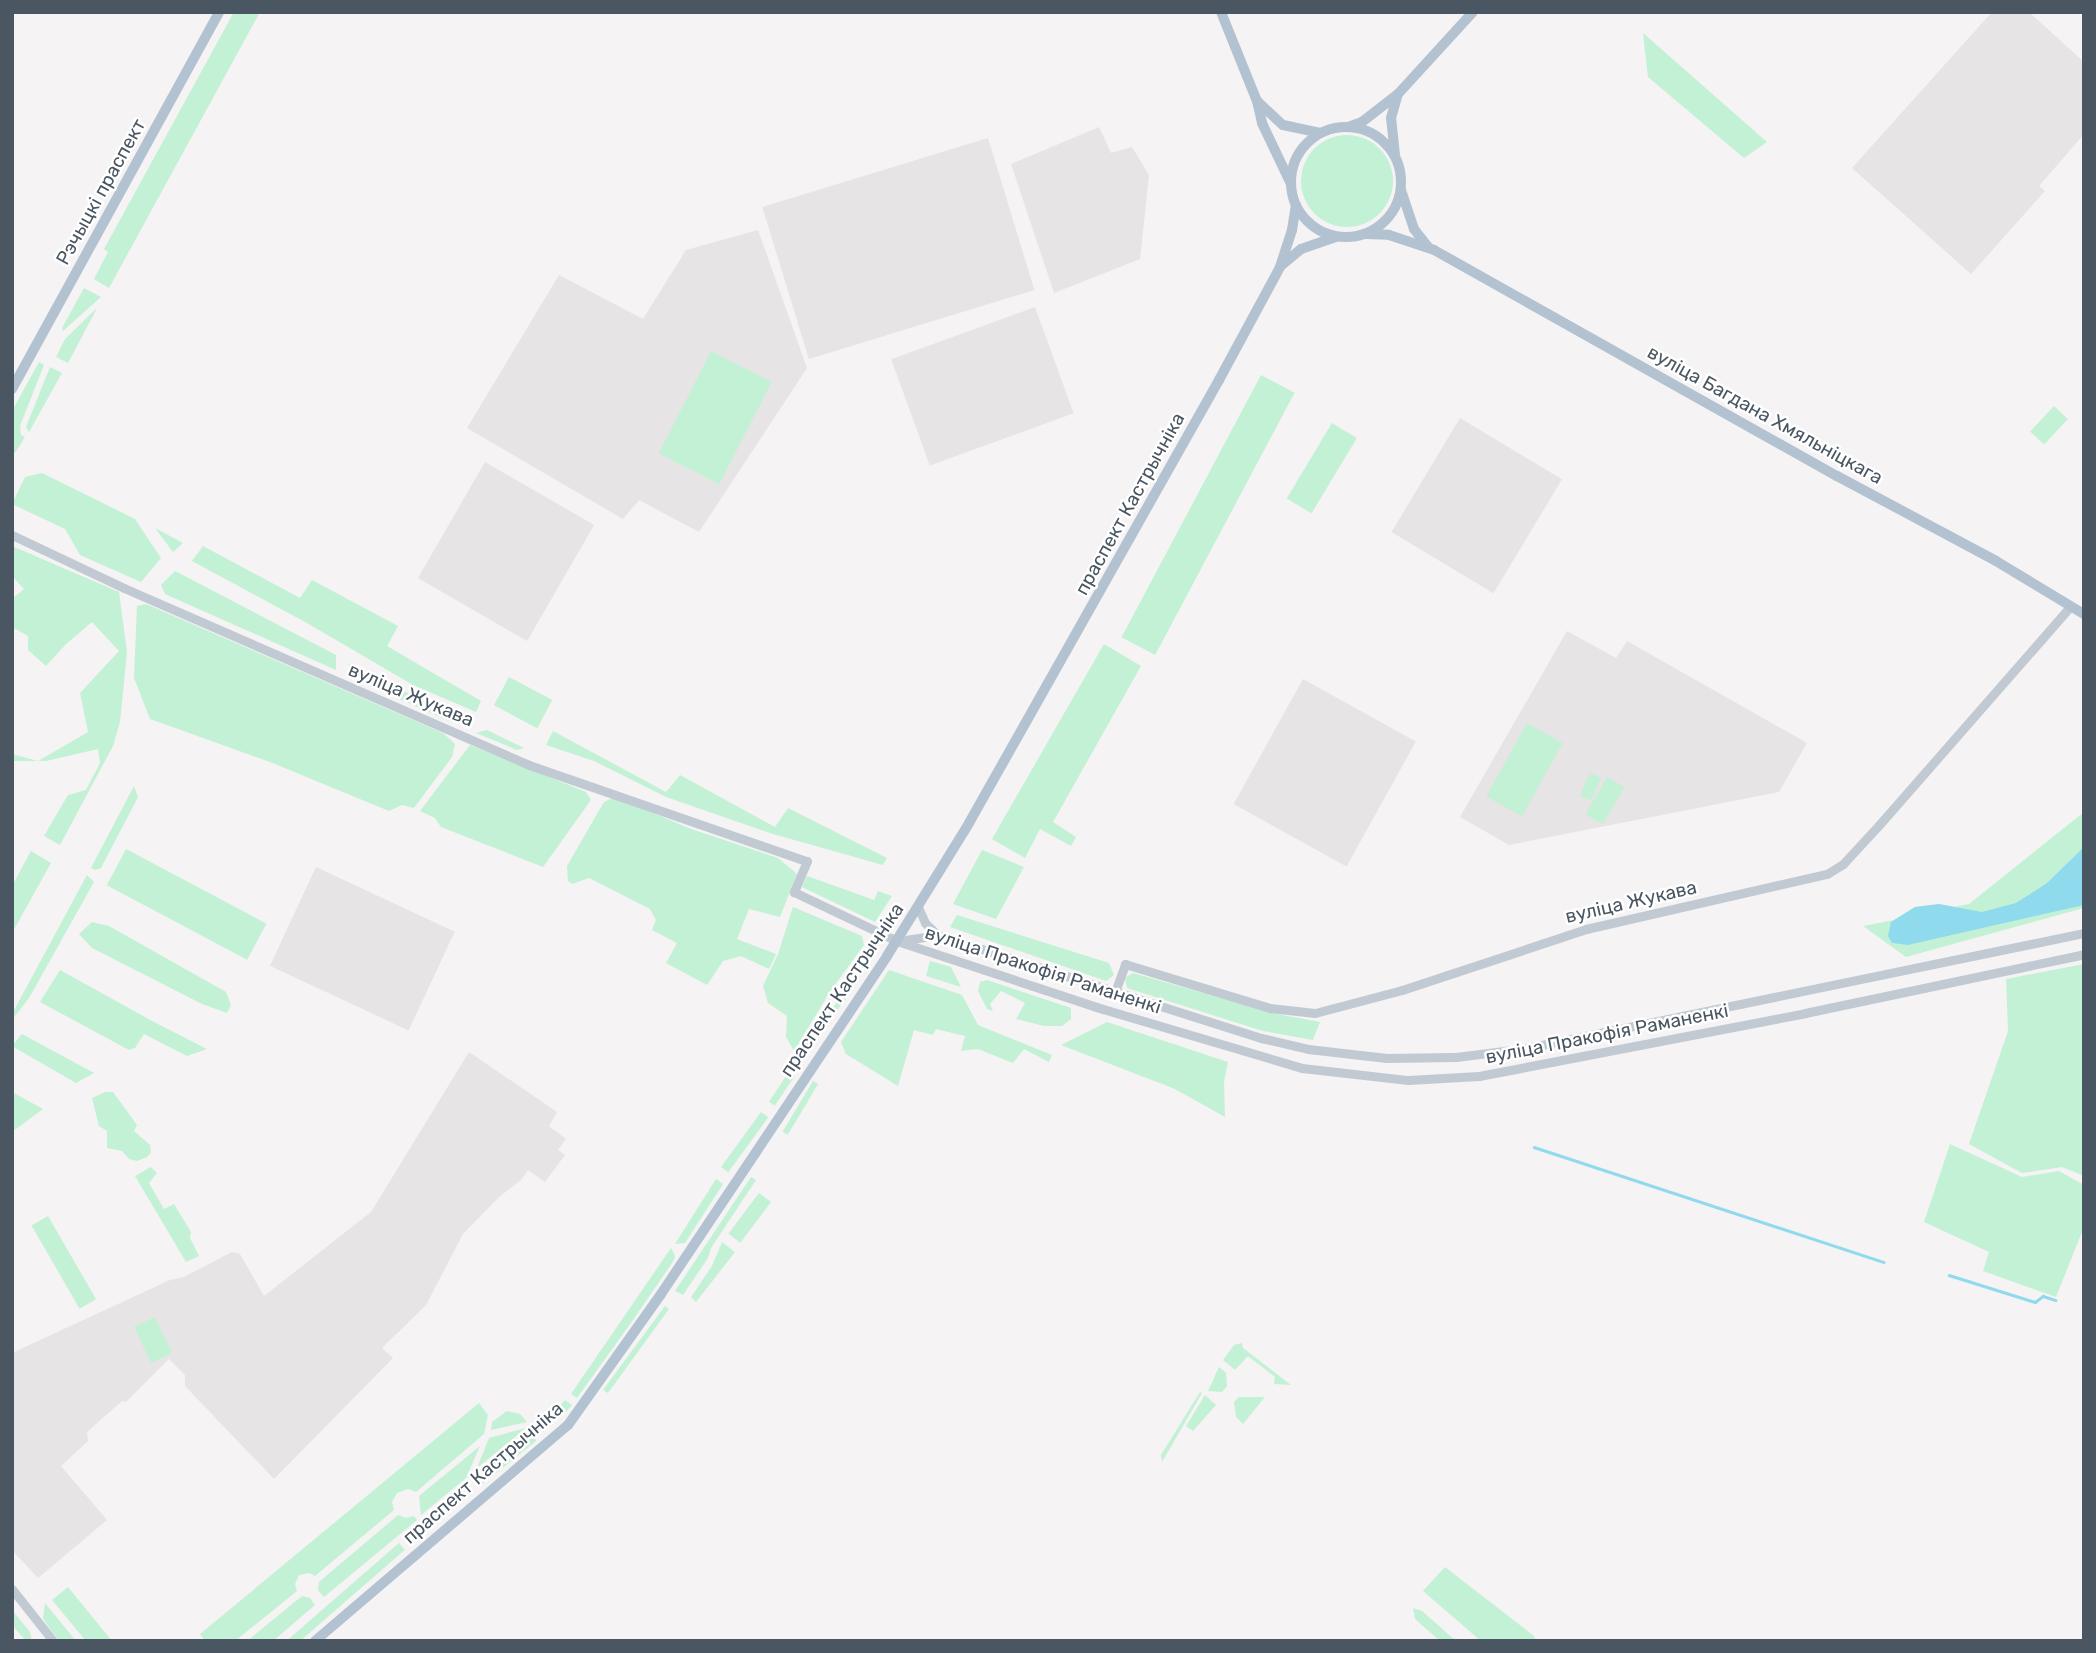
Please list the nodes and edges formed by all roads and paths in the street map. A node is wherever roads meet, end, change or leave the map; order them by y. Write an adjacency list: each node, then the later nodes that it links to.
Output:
1 (219, 12): 16 (main road, Рэчыцкі праспект)
2 (1222, 12): 5 (main road)
3 (1474, 12): 4 (main road)
4 (1398, 94): 6 (main road); 8 (main road)
5 (1257, 101): 7 (main road); 9 (main road)
6 (1348, 127): 7 (main road); 8 (main road)
7 (1320, 133): 9 (main road)
8 (1395, 158): 10 (main road)
9 (1291, 184): 11 (main road)
10 (1401, 188): 12 (main road); 14 (main road, вуліца Багдана Хмяльніцкага)
11 (1296, 205): 13 (main road); 15 (main road, праспект Кастрычніка)
12 (1365, 234): 13 (main road); 14 (main road, вуліца Багдана Хмяльніцкага)
13 (1336, 236): 15 (main road, праспект Кастрычніка)
14 (1428, 247): 18 (main road, вуліца Багдана Хмяльніцкага)
15 (1280, 267): 20 (main road, праспект Кастрычніка)
16 (12, 389)
17 (12, 535): 23 (street, вуліца Жукава)
18 (2071, 606): 19 (main road, вуліца Багдана Хмяльніцкага); 25 (street, вуліца Жукава)
19 (2084, 614)
20 (918, 907): 22 (street); 23 (main road, праспект Кастрычніка)
21 (2084, 933): 26 (street, вуліца Пракофія Раманенкі)
22 (938, 935): 23 (street, вуліца Пракофія Раманенкі); 25 (street, вуліца Пракофія Раманенкі)
23 (897, 941): 29 (street, вуліца Пракофія Раманенкі); 34 (main road, праспект Кастрычніка)
24 (2084, 954): 28 (street, вуліца Пракофія Раманенкі)
25 (1115, 992): 27 (street, вуліца Пракофія Раманенкі)
26 (1801, 993): 28 (street); 30 (street, вуліца Пракофія Раманенкі)
27 (1163, 1008): 29 (street); 30 (street, вуліца Пракофія Раманенкі)
28 (1805, 1013): 31 (street, вуліца Пракофія Раманенкі)
29 (1155, 1024): 31 (street, вуліца Пракофія Раманенкі)
30 (1308, 1049): 31 (street)
31 (1302, 1068)
32 (12, 1589): 33 (street)
33 (53, 1641)
34 (315, 1641)

